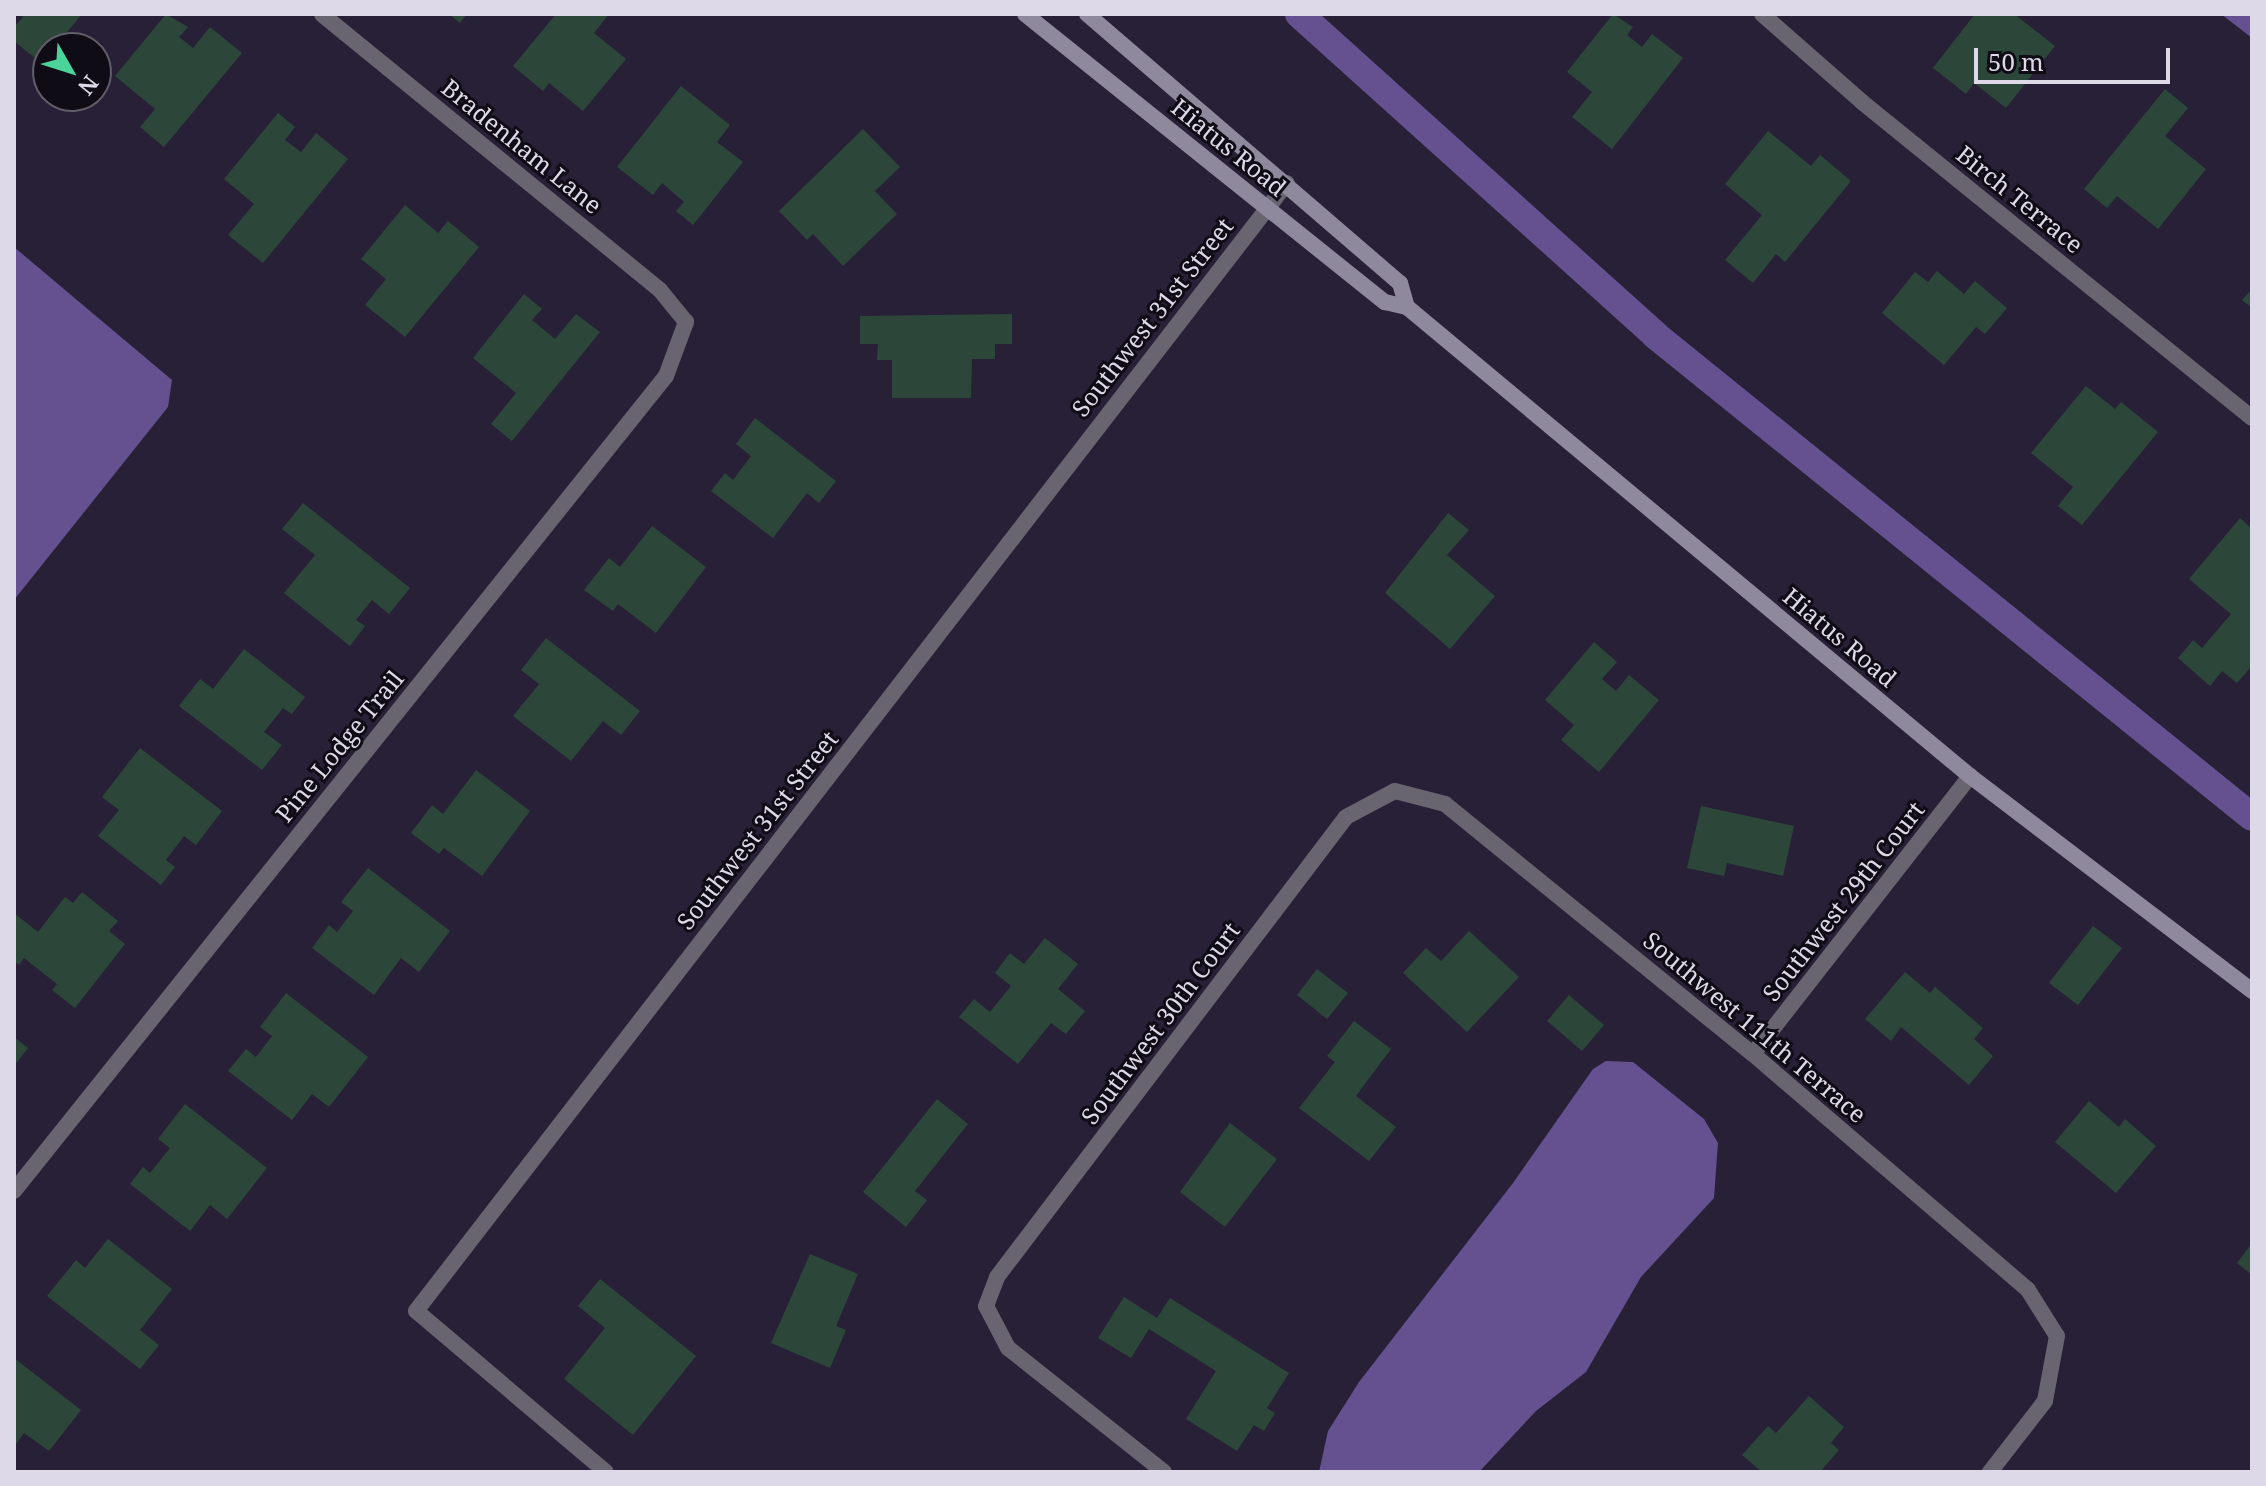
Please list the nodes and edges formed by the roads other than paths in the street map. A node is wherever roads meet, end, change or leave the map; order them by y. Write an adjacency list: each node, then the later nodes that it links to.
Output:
1 (322, 14): 8 (street, Bradenham Lane)
2 (1025, 14): 6 (street, Hiatus Road)
3 (1087, 14): 5 (street, Hiatus Road)
4 (1762, 14): 9 (street, Birch Terrace)
5 (1287, 183): 6 (street, Southwest 31st Street); 7 (street, Hiatus Road)
6 (1267, 208): 7 (street, Hiatus Road); 15 (street, Southwest 31st Street)
7 (1407, 307): 10 (street, Hiatus Road)
8 (686, 322): 14 (street, Pine Lodge Trail)
9 (2252, 418)
10 (1970, 776): 12 (street, Hiatus Road); 13 (street, Southwest 29th Court)
11 (1395, 791): 13 (street, Southwest 111th Terrace); 16 (street, Southwest 30th Court)
12 (2252, 991)
13 (1753, 1054): 17 (street, Southwest 111th Terrace)
14 (14, 1191)
15 (606, 1472)
16 (1164, 1472)
17 (1990, 1472)

